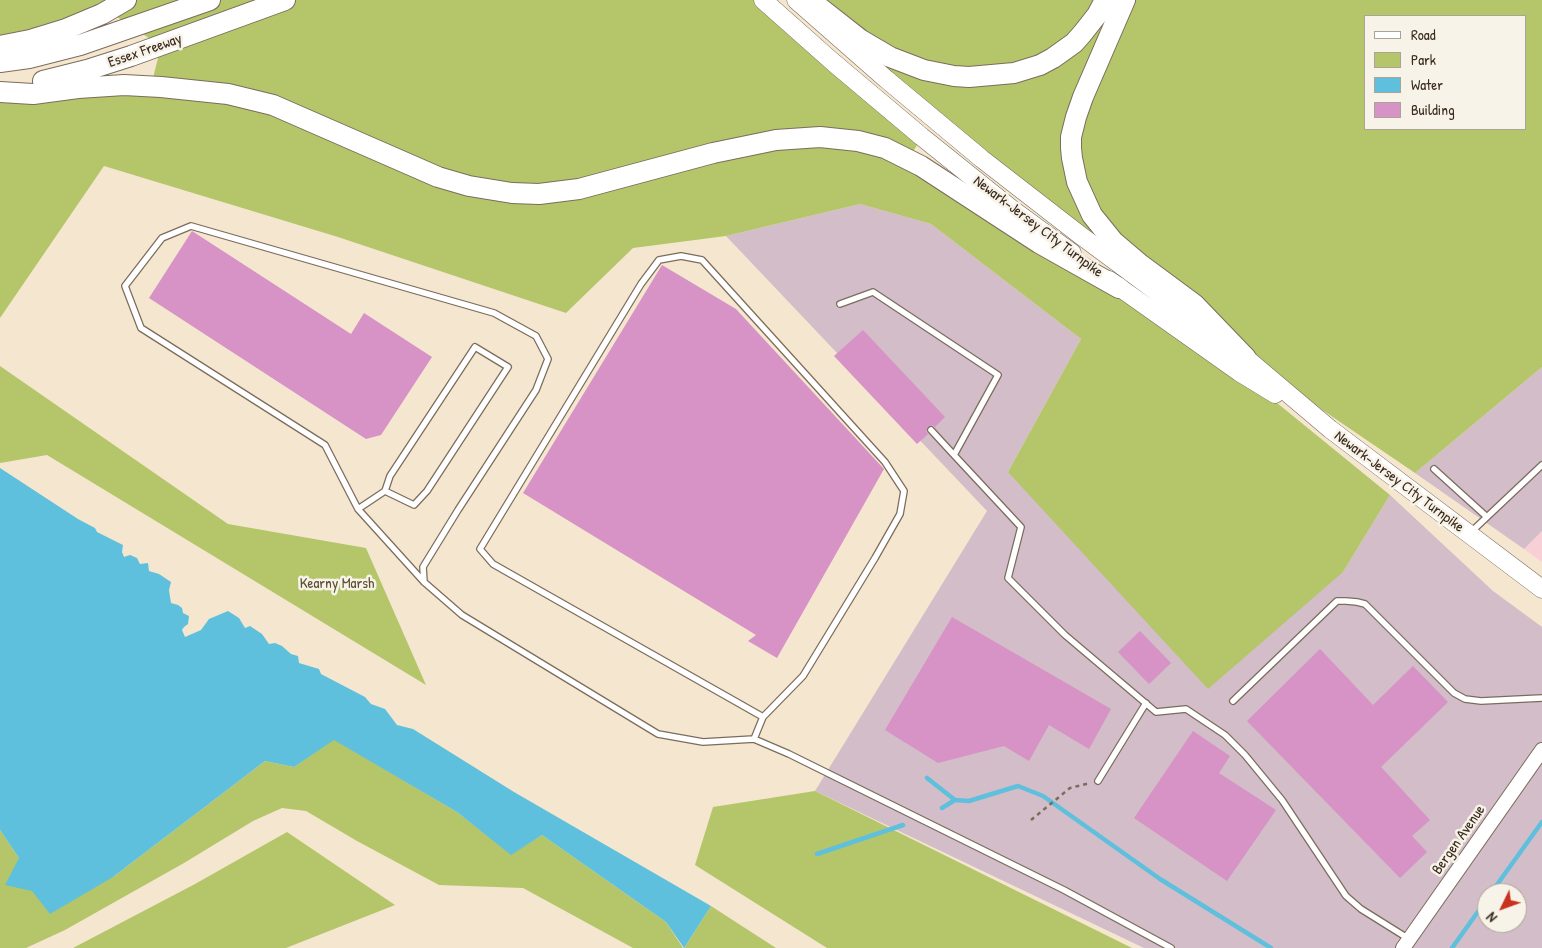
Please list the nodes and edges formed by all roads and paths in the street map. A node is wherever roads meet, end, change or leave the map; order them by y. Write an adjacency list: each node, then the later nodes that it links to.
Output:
1 (126, 0): 9 (highway)
2 (210, 0): 10 (highway, Essex Freeway)
3 (285, 0): 11 (highway, Essex Freeway)
4 (764, 0): 13 (main road, Newark-Jersey City Turnpike)
5 (796, 0): 15 (main road, Newark-Jersey City Turnpike)
6 (810, 0): 7 (highway)
7 (1105, 0)
8 (1125, 0): 15 (highway)
9 (0, 46)
10 (0, 62)
11 (0, 88)
12 (0, 92): 13 (highway)
13 (1119, 288): 17 (main road, Newark-Jersey City Turnpike)
14 (840, 304): 18 (lane)
15 (1246, 358): 17 (main road, Newark-Jersey City Turnpike)
16 (932, 430): 18 (lane)
17 (1330, 430): 24 (main road, Newark-Jersey City Turnpike)
18 (954, 455): 29 (lane)
19 (1542, 465): 23 (lane)
20 (1434, 469): 23 (lane)
21 (385, 491): 21 (lane); 22 (lane)
22 (358, 509): 25 (lane); 25 (lane)
23 (1488, 517): 24 (lane)
24 (1469, 534): 26 (main road, Newark-Jersey City Turnpike)
25 (424, 582): 31 (lane)
26 (1542, 589)
27 (1542, 698): 28 (lane)
28 (1233, 701)
29 (1146, 703): 33 (lane); 35 (lane)
30 (763, 717): 30 (lane); 31 (lane)
31 (754, 739): 36 (lane)
32 (1542, 750): 35 (street, Bergen Avenue)
33 (1098, 781): 34 (path)
34 (1031, 820)
35 (1406, 944)
36 (1171, 948)

